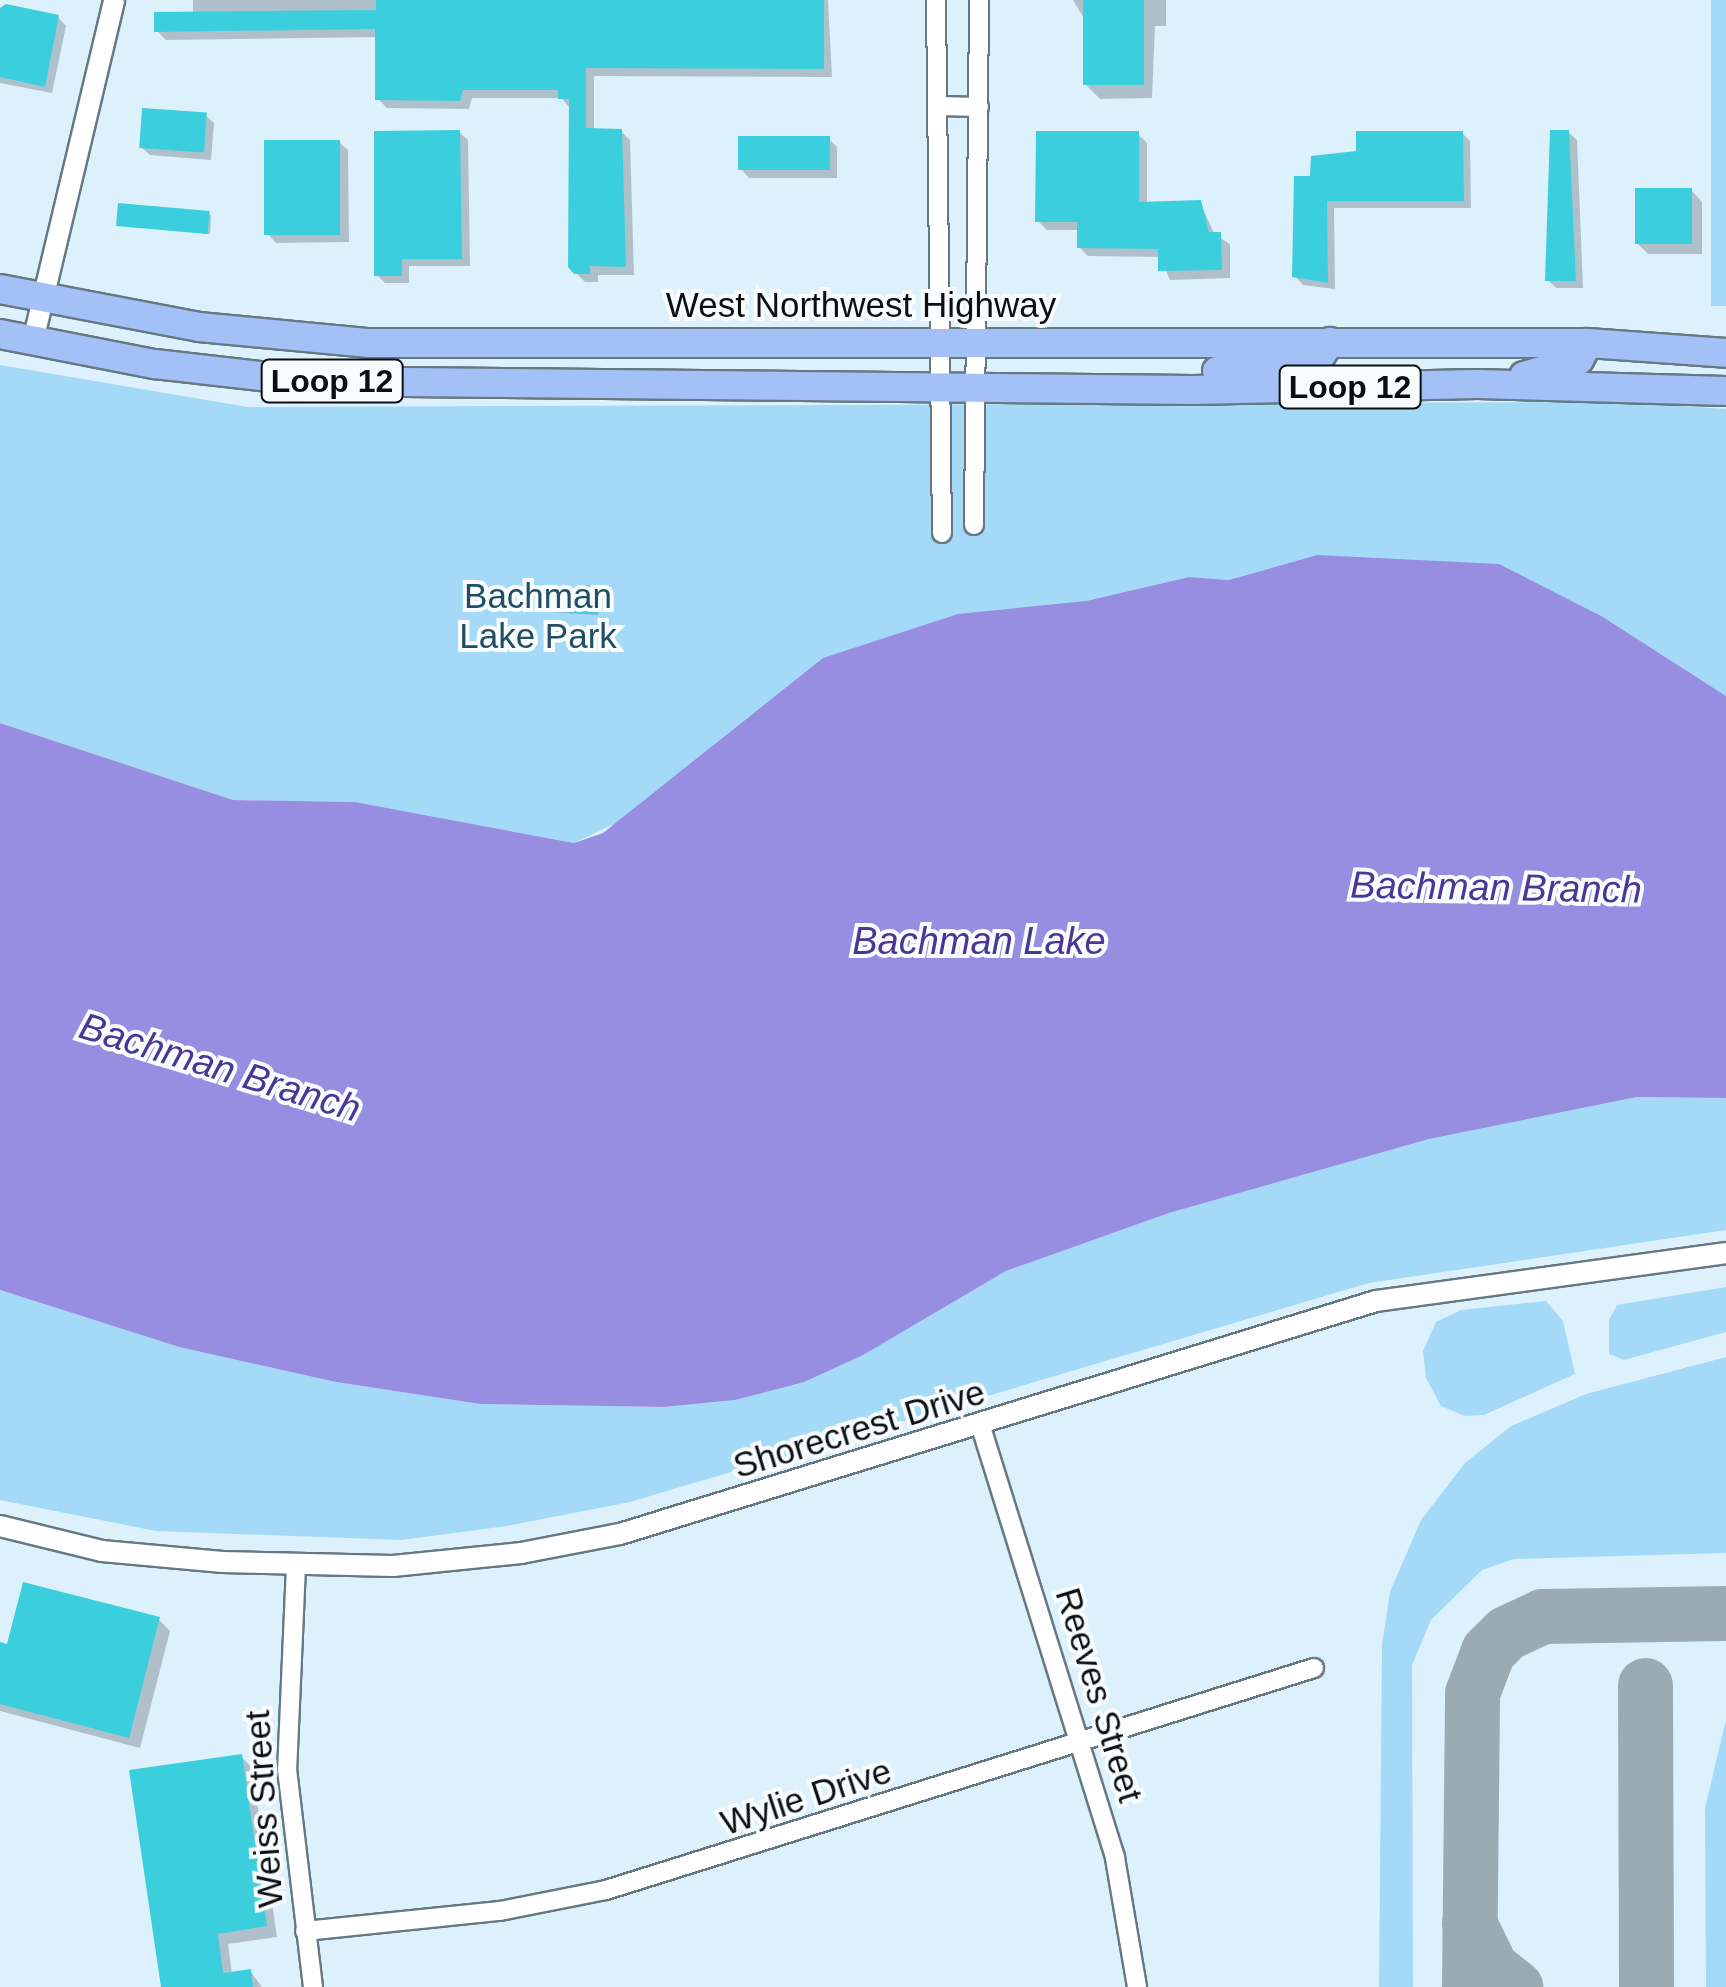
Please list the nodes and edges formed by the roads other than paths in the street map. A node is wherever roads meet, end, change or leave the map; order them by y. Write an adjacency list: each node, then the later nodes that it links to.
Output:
1 (114, 0): 7 (street)
2 (936, 0): 4 (street)
3 (979, 0): 5 (street)
4 (938, 106): 5 (street); 10 (street)
5 (979, 107): 11 (street)
6 (0, 289): 7 (main road, West Northwest Highway / Loop 12)
7 (43, 299): 9 (street); 14 (main road, West Northwest Highway / Loop 12)
8 (0, 334): 9 (main road, Loop 12)
9 (34, 341): 16 (main road, Loop 12)
10 (941, 341): 11 (main road, West Northwest Highway / Loop 12); 14 (main road, West Northwest Highway / Loop 12); 17 (street)
11 (974, 341): 12 (main road, West Northwest Highway / Loop 12); 18 (street)
12 (1330, 342): 13 (main road, West Northwest Highway / Loop 12); 20 (main road)
13 (1588, 343): 15 (main road, West Northwest Highway / Loop 12); 19 (main road)
14 (485, 344): 16 (main road)
15 (1726, 353)
16 (305, 381): 17 (main road, Loop 12)
17 (942, 384): 18 (main road, Loop 12); 23 (street)
18 (974, 384): 20 (main road, Loop 12); 22 (street)
19 (1478, 384): 20 (main road, Loop 12); 21 (main road, Loop 12)
20 (1193, 390)
21 (1726, 392)
22 (974, 525)
23 (942, 533)
24 (1726, 1254): 25 (street, Shorecrest Drive)
25 (981, 1427): 27 (street, Shorecrest Drive); 29 (street, Reeves Street)
26 (0, 1526): 27 (street, Shorecrest Drive)
27 (296, 1566): 30 (street, Weiss Street)
28 (1314, 1668): 29 (street, Wylie Drive)
29 (1080, 1744): 30 (street, Wylie Drive); 32 (street, Reeves Street)
30 (305, 1931): 31 (street, Weiss Street)
31 (312, 1987)
32 (1137, 1987)

